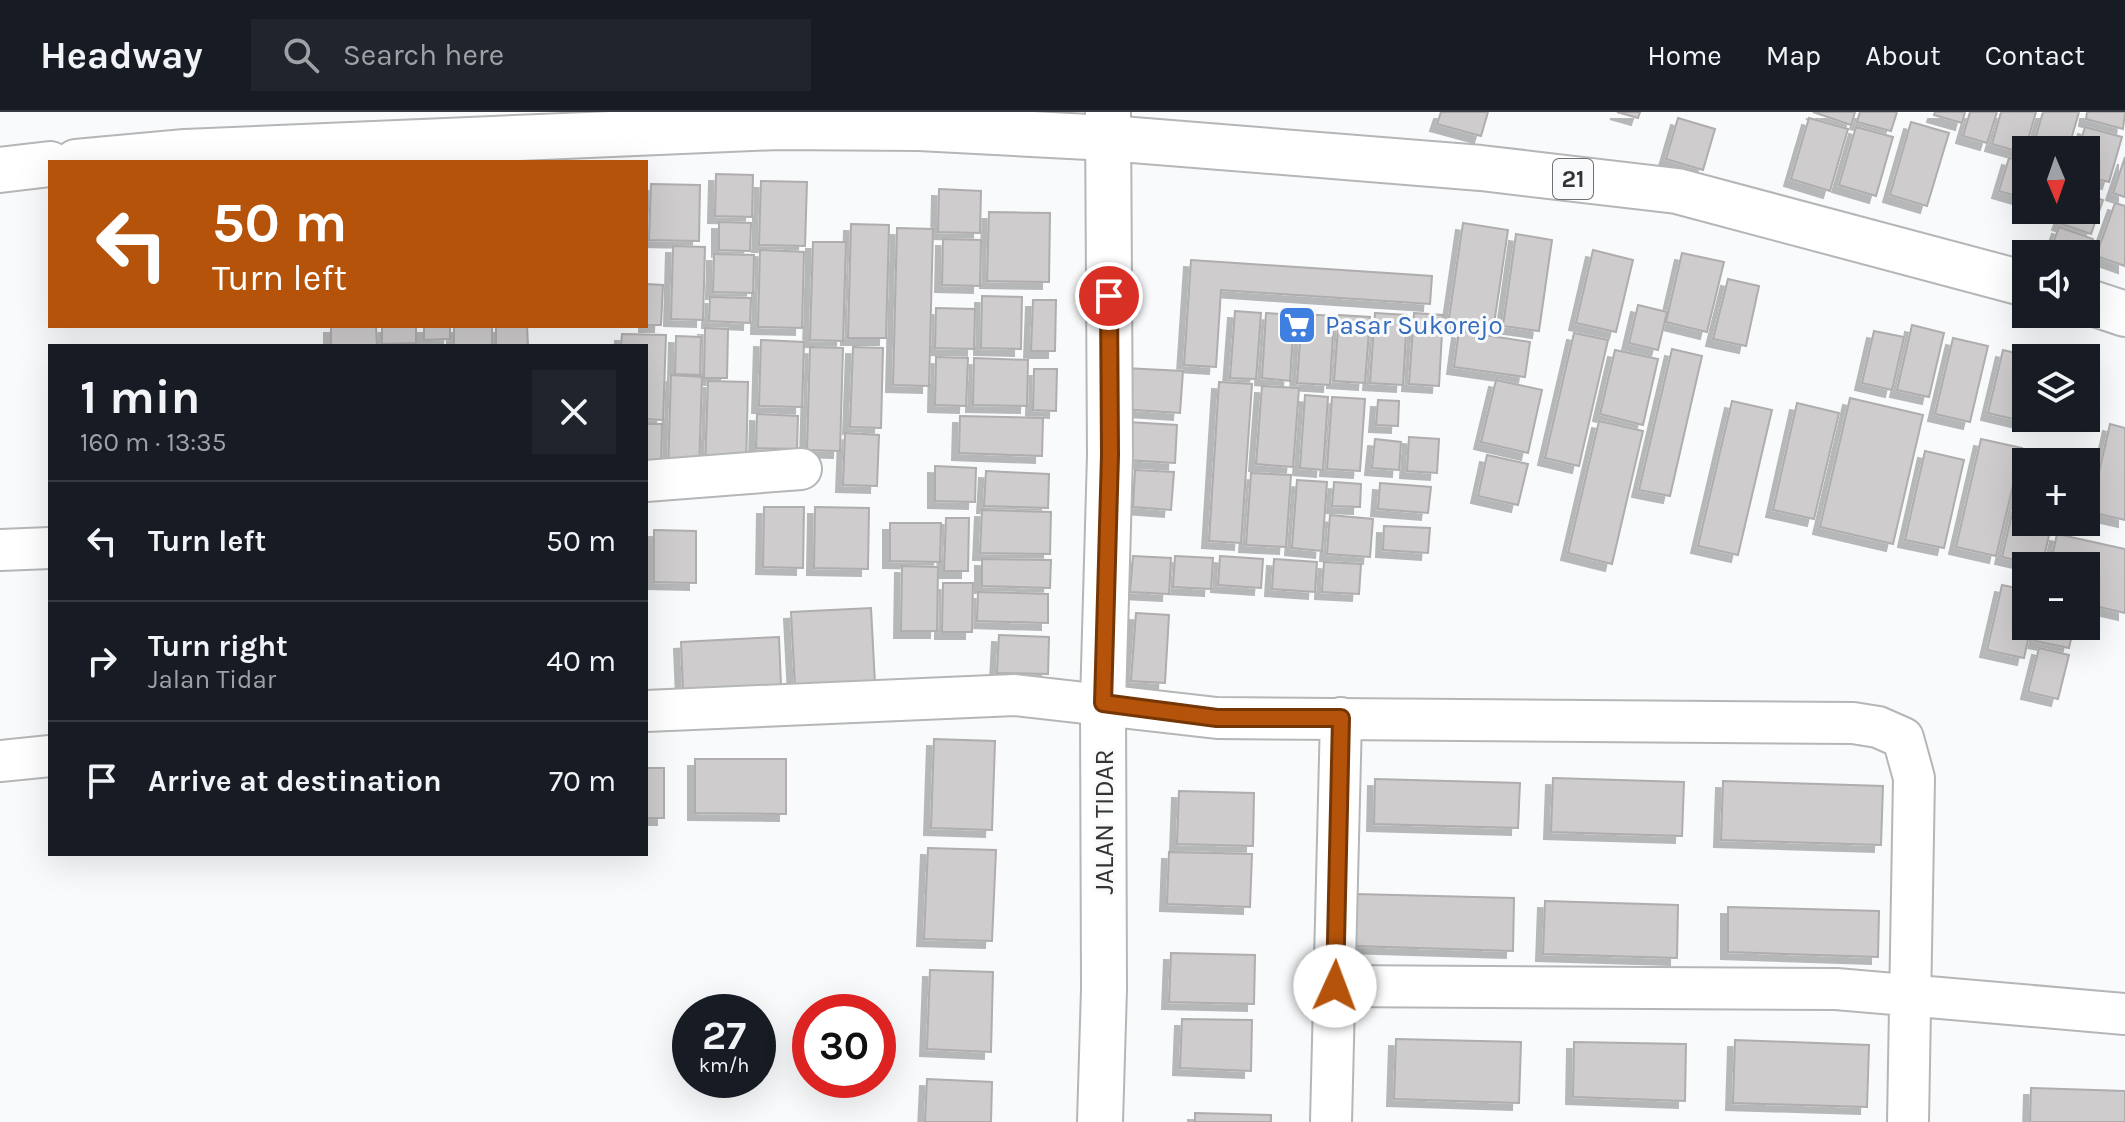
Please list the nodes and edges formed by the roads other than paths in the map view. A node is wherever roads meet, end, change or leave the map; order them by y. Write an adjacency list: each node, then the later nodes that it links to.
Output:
1 (1108, 125): 2 (main road, 21); 5 (main road, 21); 12 (main road, JALAN TIDAR)
2 (98, 160)
3 (48, 164): 4 (main road)
4 (0, 170)
5 (2012, 280)
6 (2100, 306): 7 (main road)
7 (2125, 314)
8 (801, 469): 9 (street)
9 (648, 481)
10 (48, 548): 11 (street)
11 (0, 550)
12 (1103, 703): 13 (street); 14 (street); 20 (main road, JALAN TIDAR)
13 (648, 711)
14 (1341, 718): 17 (street); 18 (street)
15 (48, 756): 16 (street)
16 (0, 761)
17 (1335, 986): 18 (street); 21 (street)
18 (1909, 996): 19 (street); 22 (street)
19 (2125, 1014)
20 (1100, 1122)
21 (1331, 1122)
22 (1908, 1122)

